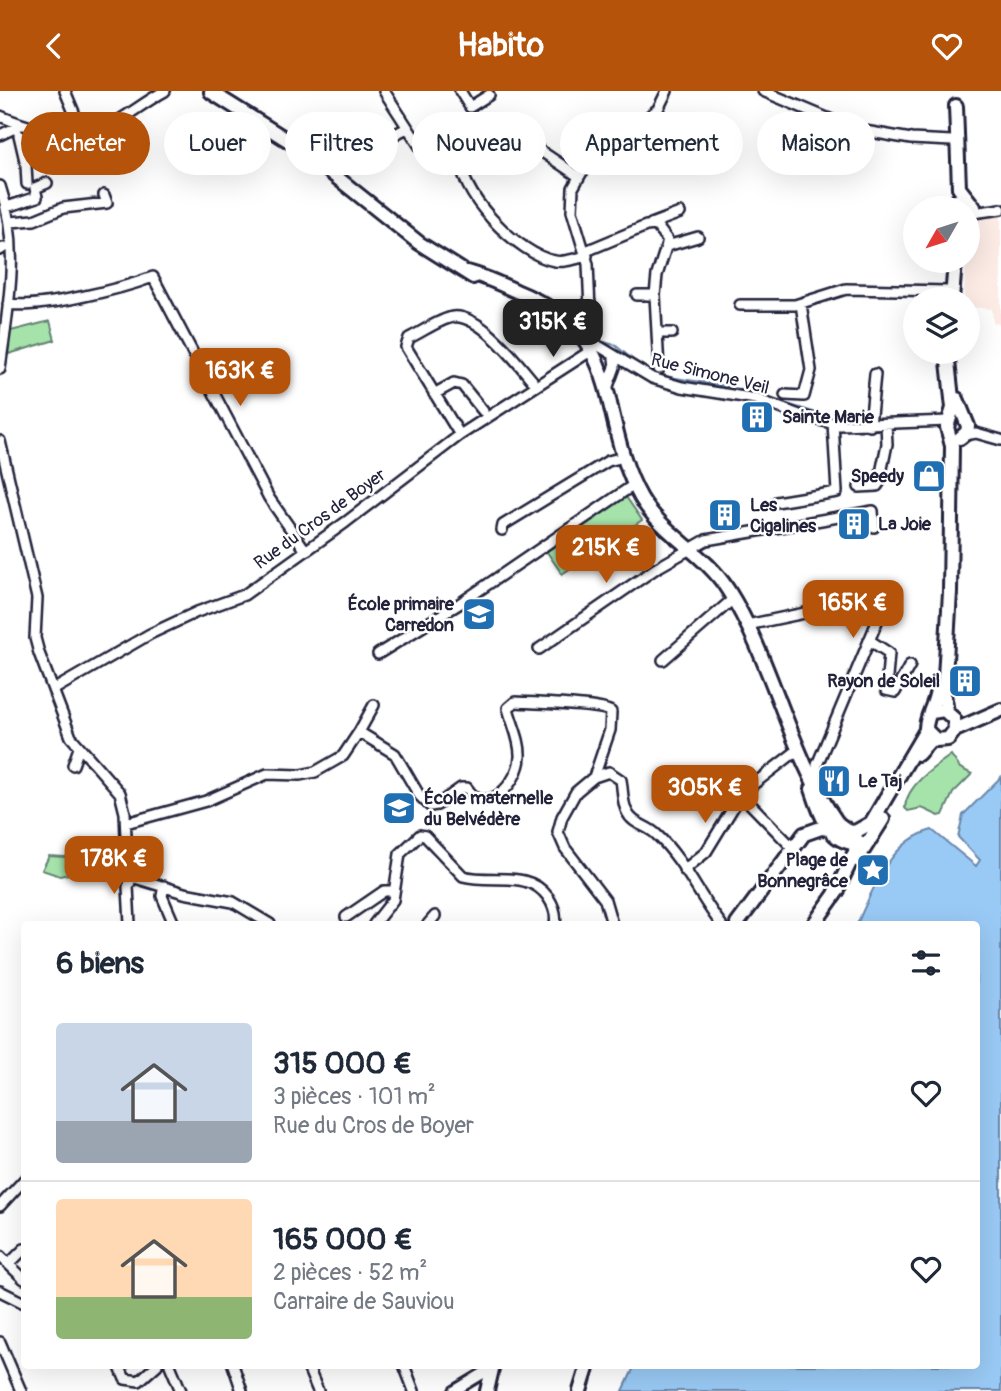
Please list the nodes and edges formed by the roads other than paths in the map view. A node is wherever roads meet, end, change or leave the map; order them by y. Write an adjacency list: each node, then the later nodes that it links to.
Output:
1 (65, 91): 11 (street)
2 (213, 91): 44 (main road)
3 (384, 91): 14 (street)
4 (460, 91): 9 (street)
5 (667, 91): 21 (street)
6 (763, 91): 18 (street)
7 (956, 91): 10 (main road)
8 (163, 92): 12 (street)
9 (489, 95)
10 (956, 106): 18 (main road); 26 (main road)
11 (74, 112)
12 (131, 112)
13 (4, 125): 15 (street)
14 (407, 128): 16 (street); 17 (street)
15 (20, 130): 23 (street)
16 (398, 133)
17 (412, 135)
18 (952, 141): 27 (main road)
19 (546, 154): 21 (street)
20 (464, 175): 36 (street)
21 (578, 176): 36 (street, Rue Simone Veil)
22 (46, 183): 28 (street)
23 (27, 184)
24 (1, 190): 28 (street)
25 (104, 194): 32 (street)
26 (962, 196)
27 (964, 196)
28 (7, 207): 32 (street)
29 (980, 208): 30 (street)
30 (1001, 209)
31 (680, 213): 33 (street)
32 (11, 222): 40 (street)
33 (646, 226): 35 (street); 36 (street)
34 (698, 237): 35 (street)
35 (667, 246): 39 (street)
36 (586, 253): 42 (street, Rue Simone Veil)
37 (903, 293): 41 (street)
38 (637, 295): 39 (street)
39 (655, 295): 45 (street)
40 (8, 304): 50 (street); 73 (street)
41 (801, 304): 43 (street); 56 (street)
42 (590, 305): 44 (street); 48 (street, Rue Simone Veil)
43 (740, 305)
44 (565, 322): 47 (main road)
45 (657, 333): 46 (street); 51 (street)
46 (672, 333)
47 (589, 352): 54 (main road); 62 (main road); 63 (street, Rue du Cros de Boyer)
48 (614, 358): 54 (street); 58 (street, Rue Simone Veil)
49 (951, 364): 61 (main road)
50 (0, 369)
51 (659, 369)
52 (875, 374): 60 (street)
53 (532, 380): 55 (street)
54 (607, 389): 62 (main road)
55 (435, 394): 57 (street); 63 (street)
56 (785, 395)
57 (484, 411)
58 (833, 423): 60 (street, Rue Simone Veil); 69 (street)
59 (886, 424): 60 (street, Rue Simone Veil); 61 (street, Rue Simone Veil); 68 (street)
60 (870, 426)
61 (961, 428): 64 (street, Rue Simone Veil); 75 (main road)
62 (615, 429): 66 (main road)
63 (460, 435): 73 (street, Rue du Cros de Boyer)
64 (1001, 440)
65 (0, 441): 82 (street)
66 (620, 455): 67 (main road); 71 (street)
67 (635, 484): 72 (main road); 79 (street)
68 (859, 487)
69 (776, 502)
70 (874, 527): 72 (street)
71 (502, 530)
72 (690, 547): 74 (main road); 78 (street)
73 (306, 551): 82 (street, Rue du Cros de Boyer)
74 (733, 599): 76 (main road); 80 (street)
75 (948, 624): 85 (main road); 86 (main road)
76 (747, 625): 77 (street); 90 (main road)
77 (869, 640): 81 (street); 93 (street)
78 (539, 649)
79 (378, 654)
80 (663, 660)
81 (910, 665)
82 (53, 690): 91 (street)
83 (374, 705): 88 (street)
84 (1001, 710): 86 (main road); 87 (main road)
85 (932, 712): 86 (main road); 89 (main road)
86 (950, 714): 87 (main road)
87 (955, 730): 89 (main road)
88 (359, 732): 94 (street); 98 (street)
89 (929, 734): 100 (main road); 102 (main road)
90 (797, 743): 93 (main road); 96 (street); 97 (main road)
91 (79, 748): 92 (street); 98 (street)
92 (73, 765)
93 (812, 765): 100 (main road)
94 (594, 777): 104 (street); 114 (street)
95 (724, 777): 96 (street)
96 (742, 793): 103 (street); 104 (street)
97 (816, 800): 99 (main road); 101 (main road)
98 (126, 823): 105 (street)
99 (827, 828): 100 (main road); 101 (main road); 102 (main road)
100 (851, 832): 102 (main road)
101 (804, 834): 103 (main road)
102 (862, 844): 117 (main road)
103 (793, 848): 116 (main road)
104 (684, 870): 115 (street)
105 (132, 877): 106 (street); 109 (street)
106 (164, 886): 110 (street); 111 (street)
107 (394, 891): 108 (street); 112 (street); 113 (street)
108 (346, 917)
109 (130, 921)
110 (173, 921)
111 (265, 921)
112 (377, 921)
113 (554, 921)
114 (611, 921)
115 (719, 921)
116 (739, 921)
117 (816, 921)
118 (21, 1183): 119 (street)
119 (0, 1206)
120 (21, 1252): 122 (street)
121 (0, 1256): 122 (street)
122 (9, 1264): 123 (street)
123 (21, 1276)
124 (0, 1291): 125 (street)
125 (21, 1302)
126 (1, 1345): 135 (street)
127 (121, 1369): 128 (street)
128 (152, 1369)
129 (172, 1369): 136 (street)
130 (234, 1369): 137 (street)
131 (309, 1369): 138 (street)
132 (406, 1369): 139 (street)
133 (587, 1369): 141 (main road)
134 (490, 1376): 140 (street)
135 (21, 1391)
136 (181, 1391)
137 (242, 1391)
138 (318, 1391)
139 (414, 1391)
140 (454, 1391)
141 (580, 1391)

